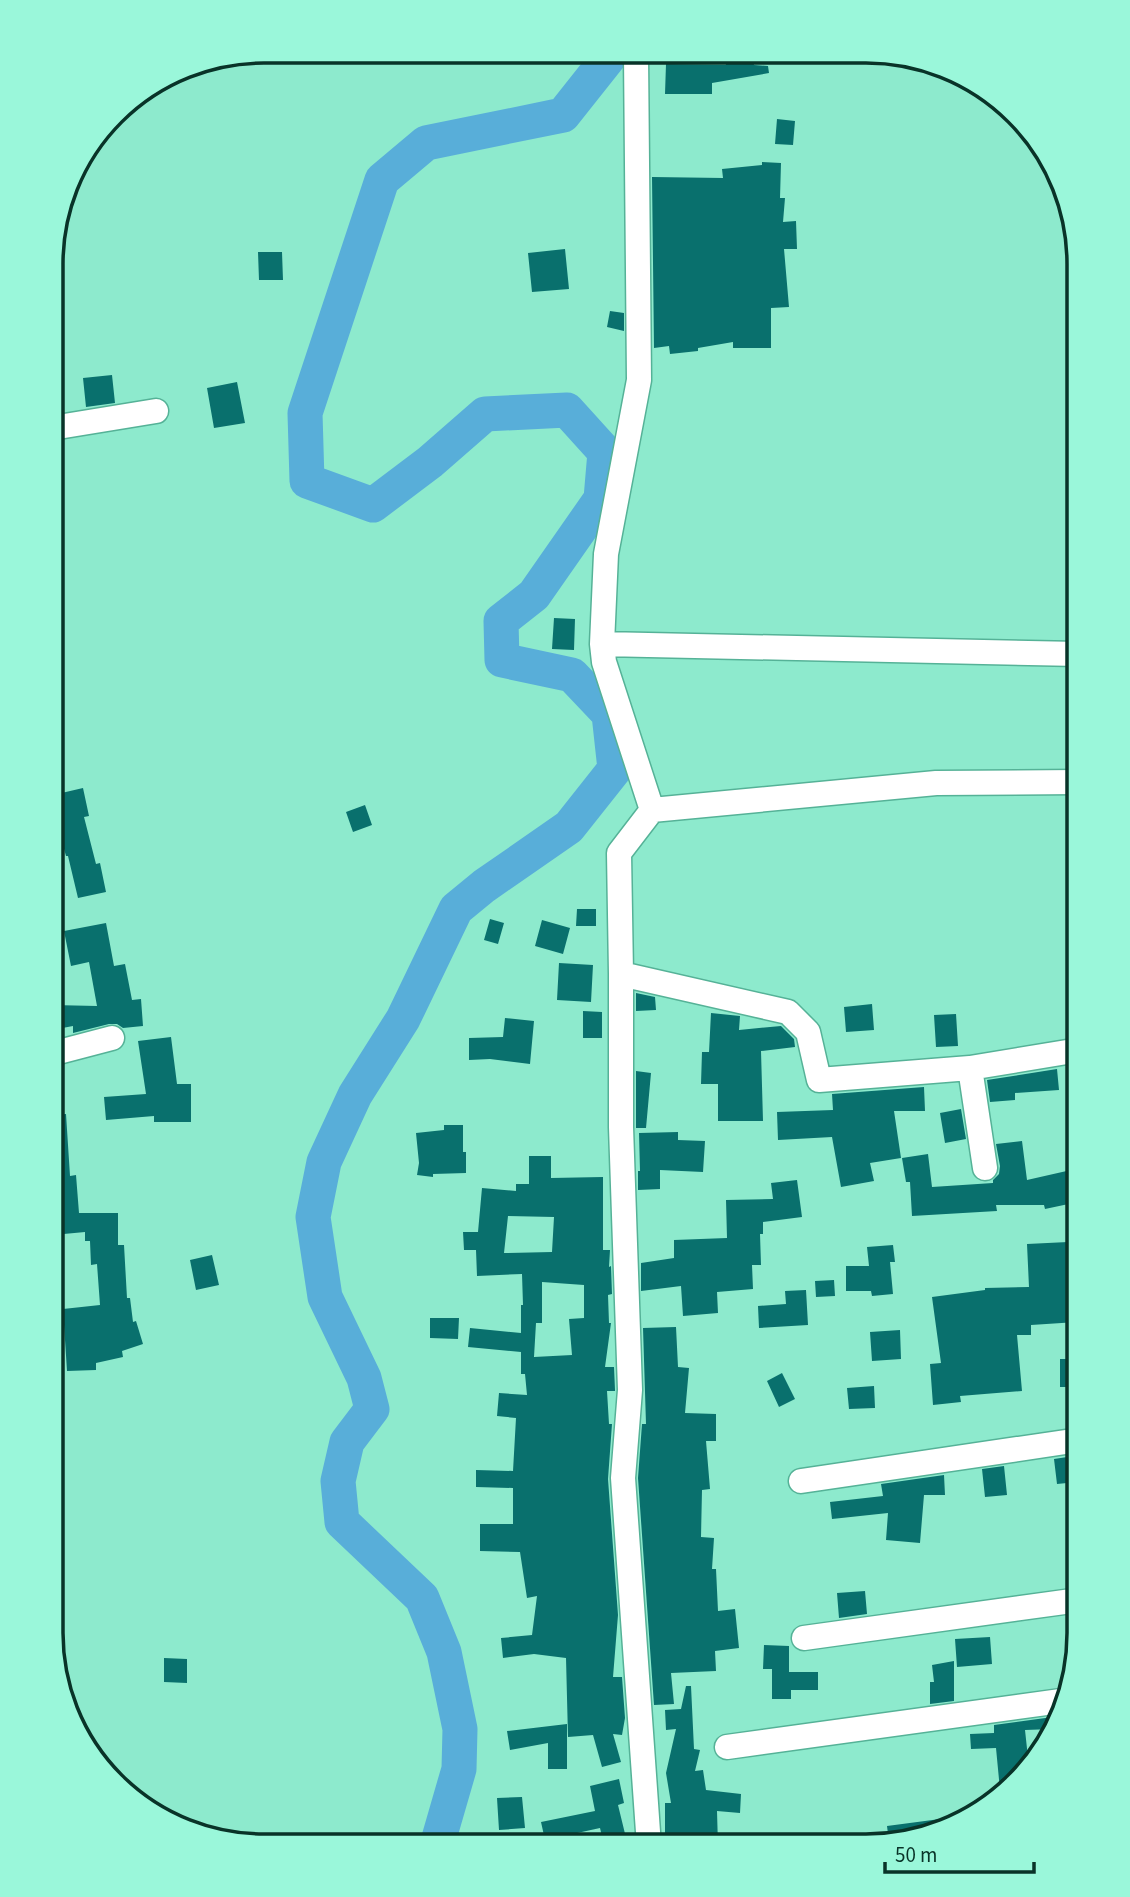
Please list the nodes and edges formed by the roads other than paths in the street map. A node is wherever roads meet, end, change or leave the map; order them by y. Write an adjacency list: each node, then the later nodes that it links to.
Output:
1 (636, 63): 4 (street)
2 (156, 411): 3 (street)
3 (63, 426)
4 (602, 645): 5 (street); 7 (street)
5 (1067, 654)
6 (1067, 782): 7 (street)
7 (652, 810): 8 (street)
8 (621, 974): 12 (street); 20 (street)
9 (112, 1038): 10 (street)
10 (63, 1051)
11 (1067, 1052): 12 (street)
12 (970, 1068): 13 (street)
13 (985, 1168)
14 (1067, 1442): 15 (street)
15 (801, 1481)
16 (1067, 1602): 17 (street)
17 (804, 1638)
18 (1054, 1702): 19 (street)
19 (727, 1748)
20 (648, 1834)

